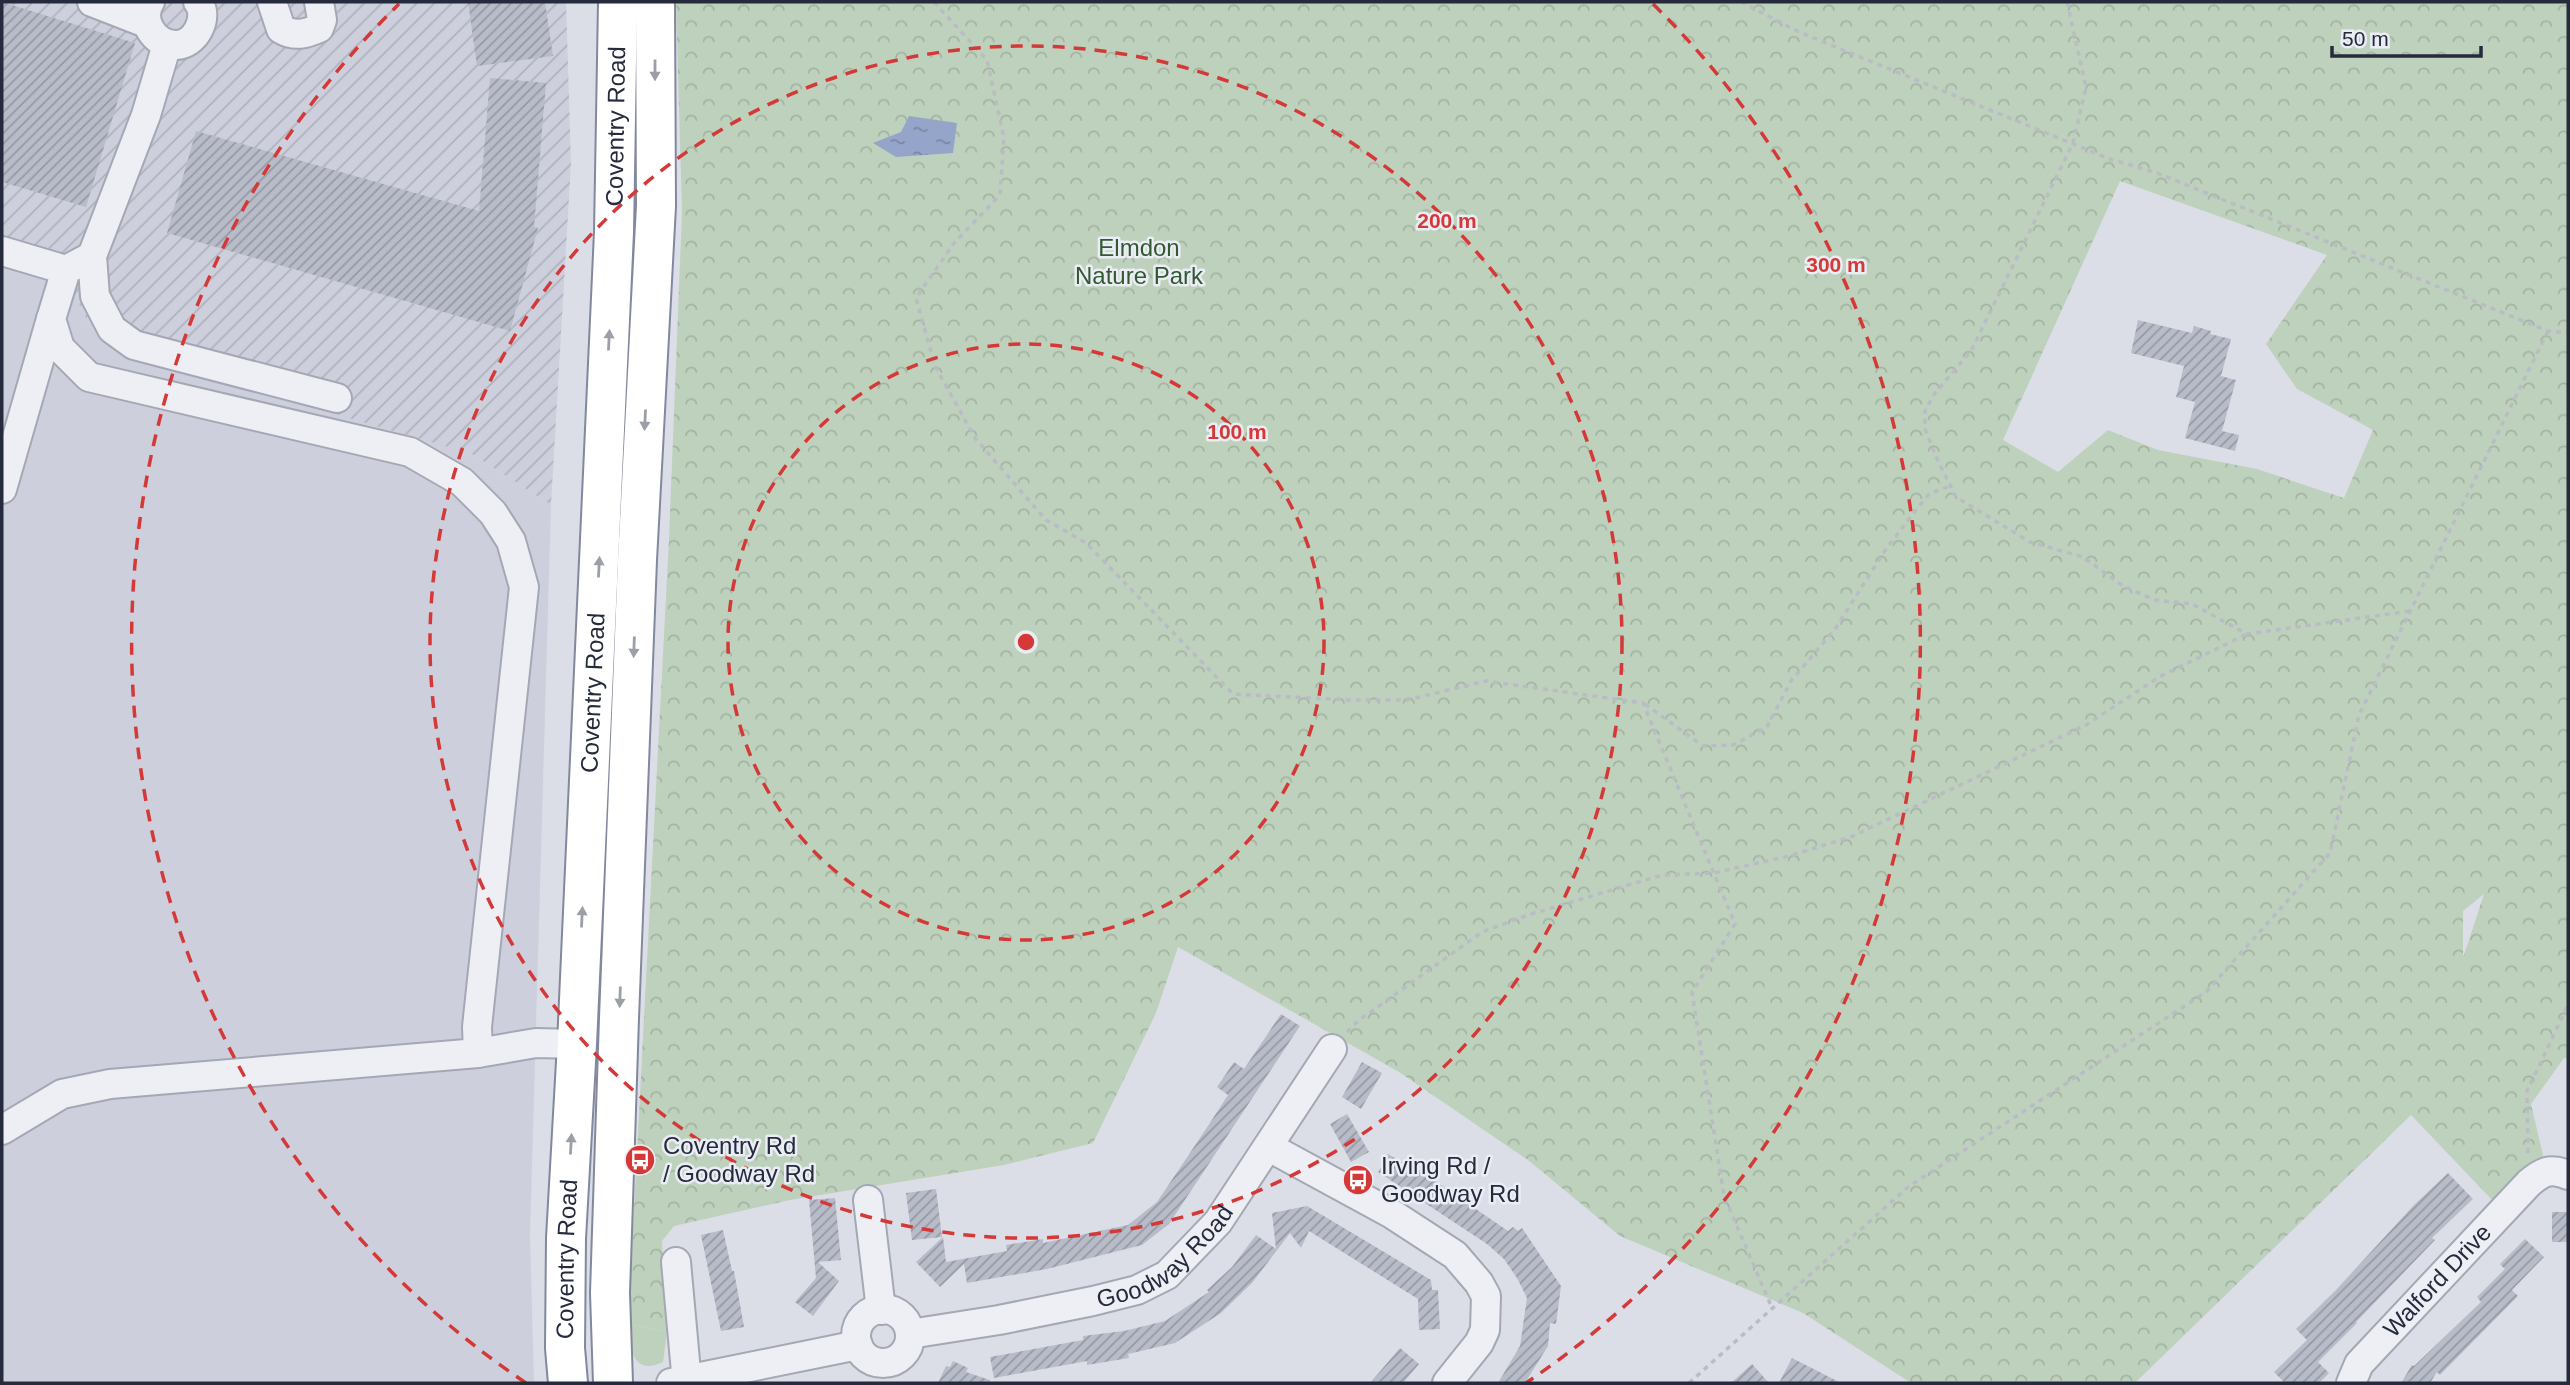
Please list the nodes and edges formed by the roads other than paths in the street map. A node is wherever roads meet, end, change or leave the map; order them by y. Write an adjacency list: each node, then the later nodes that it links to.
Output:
1 (92, 2): 7 (street)
2 (198, 2): 8 (street)
3 (272, 2): 4 (street)
4 (319, 2)
5 (618, 2): 15 (highway, Coventry Road, one-way to 5)
6 (655, 2): 30 (highway, Coventry Road, one-way to 30)
7 (148, 13): 8 (street)
8 (167, 44): 10 (street)
9 (2, 251): 11 (street)
10 (92, 256): 11 (street); 13 (street)
11 (66, 270): 12 (street)
12 (51, 319): 14 (street); 17 (street)
13 (337, 398)
14 (2, 489)
15 (577, 1044): 17 (street); 29 (highway, Coventry Road, one-way to 15)
16 (1332, 1049): 19 (street, Goodway Road)
17 (478, 1052): 18 (street)
18 (2, 1130)
19 (1269, 1147): 24 (street, Goodway Road); 31 (street)
20 (2568, 1175): 32 (street, Walford Drive)
21 (868, 1200): 23 (street)
22 (676, 1262): 28 (street)
23 (881, 1310): 24 (street); 25 (street)
24 (910, 1334): 27 (street)
25 (858, 1345): 26 (street); 27 (street)
26 (772, 1373): 28 (street)
27 (889, 1373)
28 (681, 1382)
29 (568, 1383)
30 (613, 1383)
31 (1447, 1383)
32 (2351, 1383)

